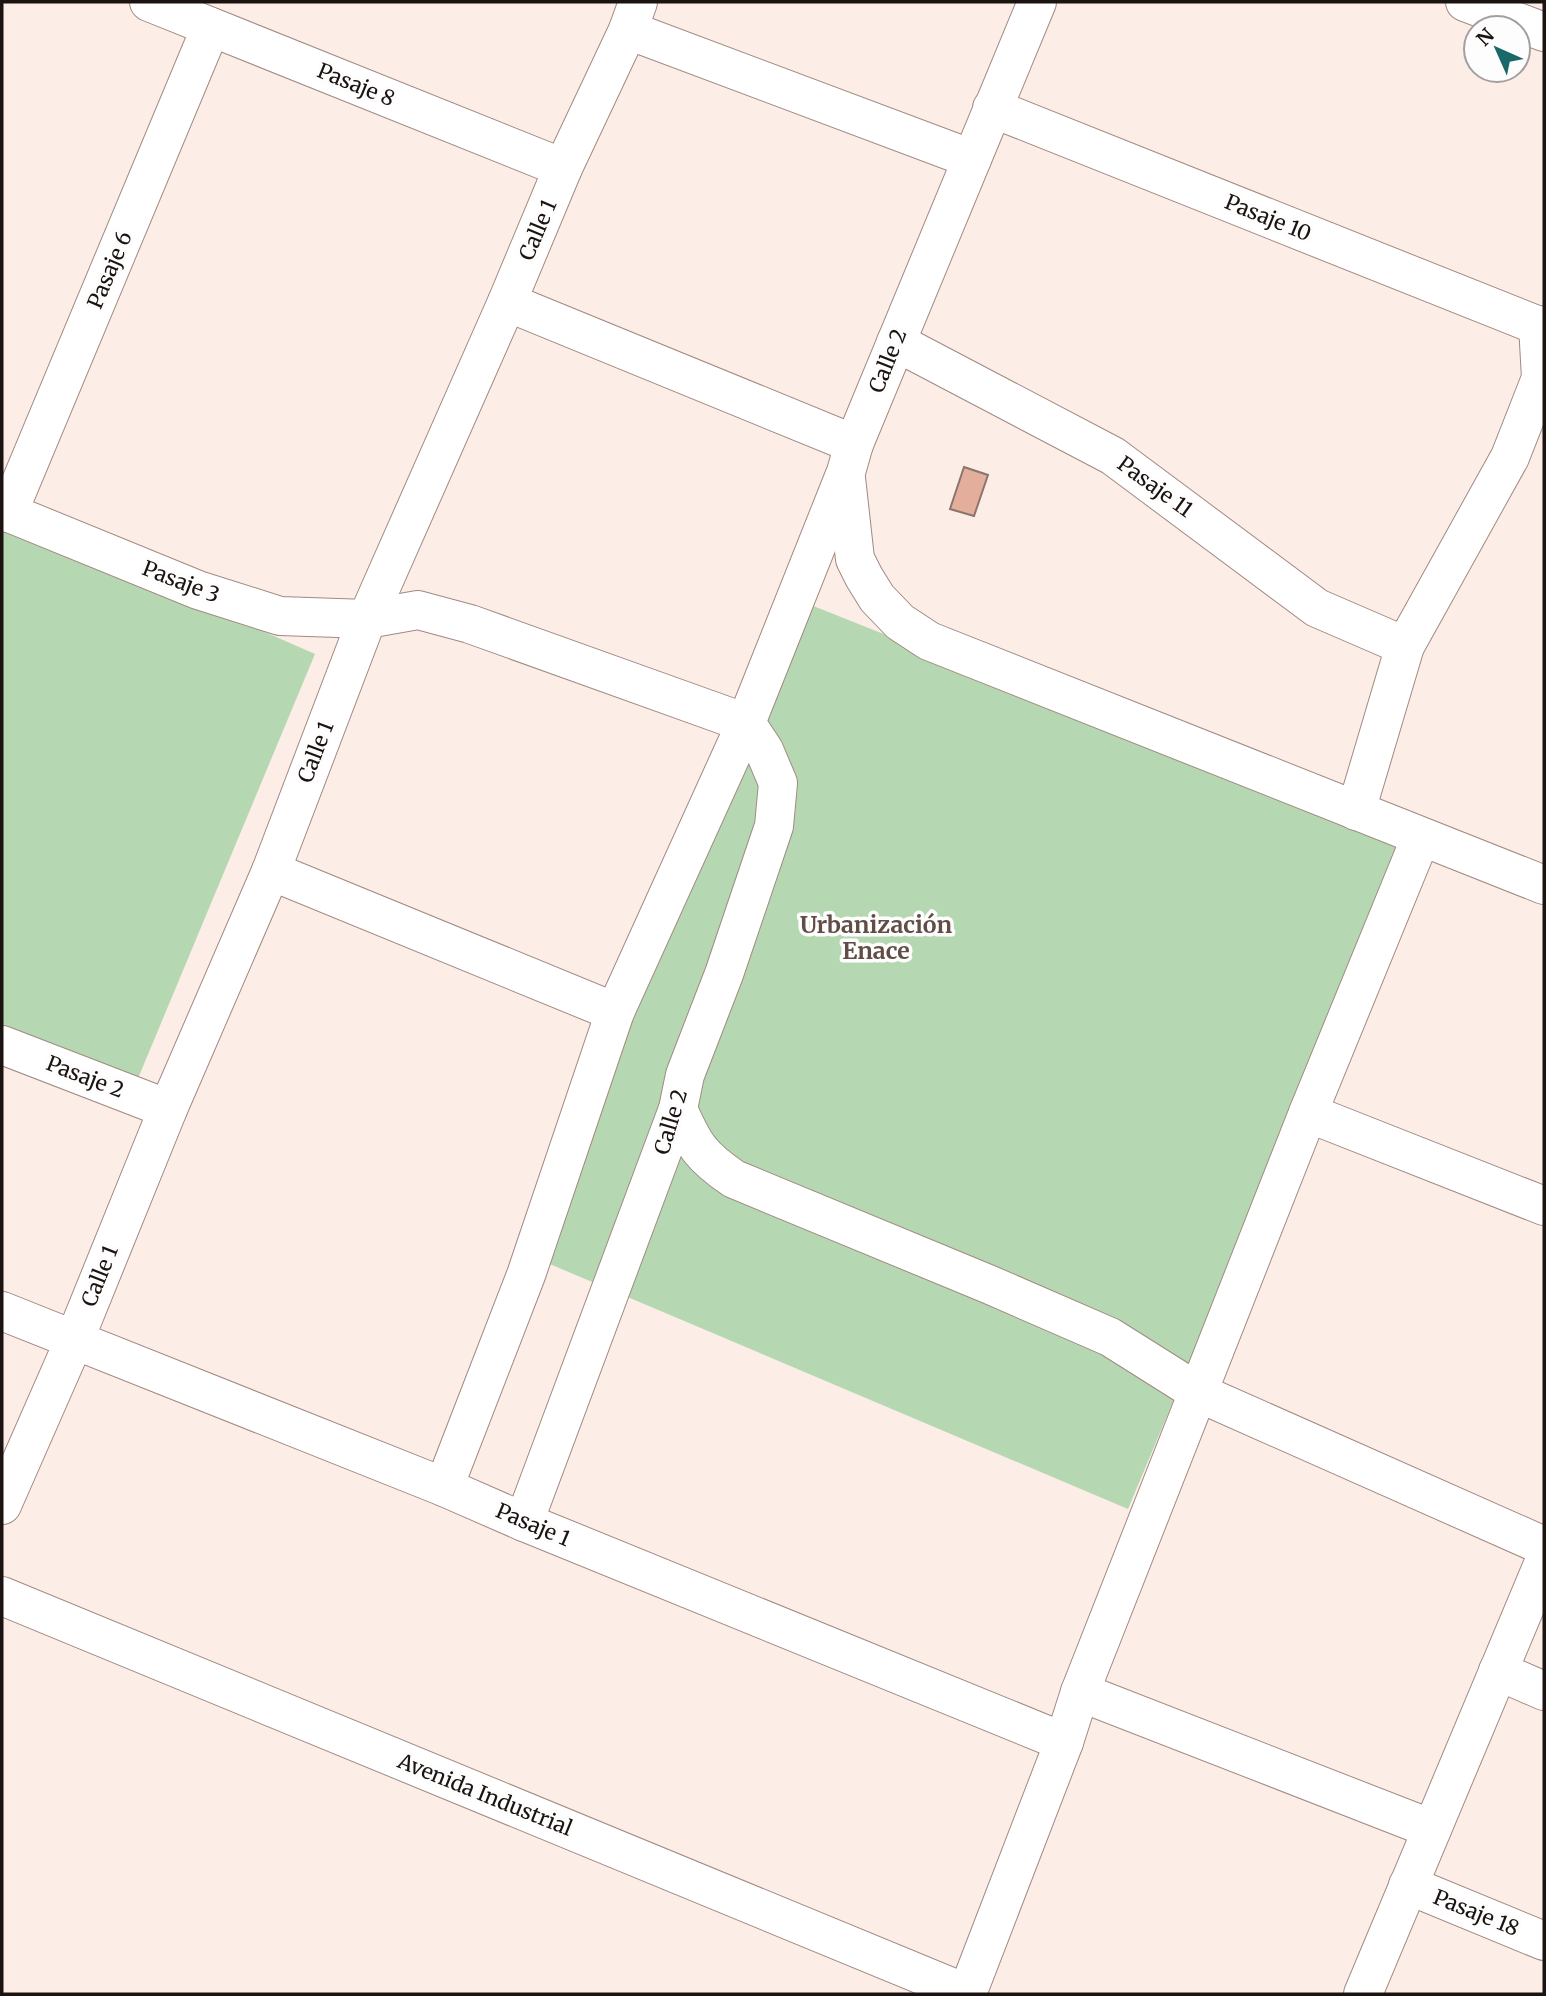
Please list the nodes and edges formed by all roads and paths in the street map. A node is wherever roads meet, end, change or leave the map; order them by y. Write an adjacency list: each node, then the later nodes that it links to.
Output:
1 (149, 2): 5 (street, Pasaje 8)
2 (1037, 2): 7 (street, Calle 2)
3 (1465, 2): 6 (street)
4 (633, 16): 8 (street); 9 (street, Calle 1)
5 (211, 27): 9 (street, Pasaje 8); 14 (street, Pasaje 6)
6 (1544, 32)
7 (992, 108): 8 (street, Calle 2); 11 (street, Pasaje 10)
8 (972, 159): 12 (street, Calle 2)
9 (563, 168): 10 (street, Calle 1)
10 (508, 302): 13 (street); 15 (street, Calle 1)
11 (1541, 327): 16 (street)
12 (896, 342): 13 (street, Calle 2); 16 (street, Pasaje 11)
13 (850, 458): 17 (street, Calle 2); 18 (street)
14 (5, 512): 15 (street, Pasaje 3)
15 (367, 619): 17 (street, Pasaje 3); 20 (street, Calle 1)
16 (1405, 646): 18 (street)
17 (746, 723): 22 (street, Calle 2); 25 (street, Calle 2)
18 (1356, 811): 19 (street)
19 (1421, 837): 21 (street); 26 (street)
20 (271, 871): 22 (street); 24 (street, Calle 1)
21 (1544, 885)
22 (615, 1012): 31 (street, Calle 2)
23 (2, 1045): 24 (street, Pasaje 2)
24 (168, 1108): 29 (street, Calle 1)
25 (678, 1109): 30 (street); 33 (street, Calle 2)
26 (1308, 1113): 27 (street); 30 (street)
27 (1544, 1206)
28 (2, 1311): 29 (street, Pasaje 1)
29 (74, 1341): 31 (street, Pasaje 1); 32 (street, Calle 1)
30 (1199, 1393): 34 (street); 39 (street)
31 (444, 1487): 33 (street, Pasaje 1)
32 (2, 1505)
33 (524, 1522): 40 (street, Pasaje 1)
34 (1544, 1546)
35 (1544, 1562): 37 (street)
36 (2, 1596): 44 (street, Avenida Industrial)
37 (1499, 1671): 38 (street); 41 (street)
38 (1544, 1691)
39 (1080, 1692): 40 (street); 41 (street)
40 (1064, 1742): 44 (street)
41 (1432, 1829): 42 (street)
42 (1408, 1885): 43 (street, Pasaje 18); 45 (street)
43 (1544, 1941)
44 (967, 1994)
45 (1363, 1994)

